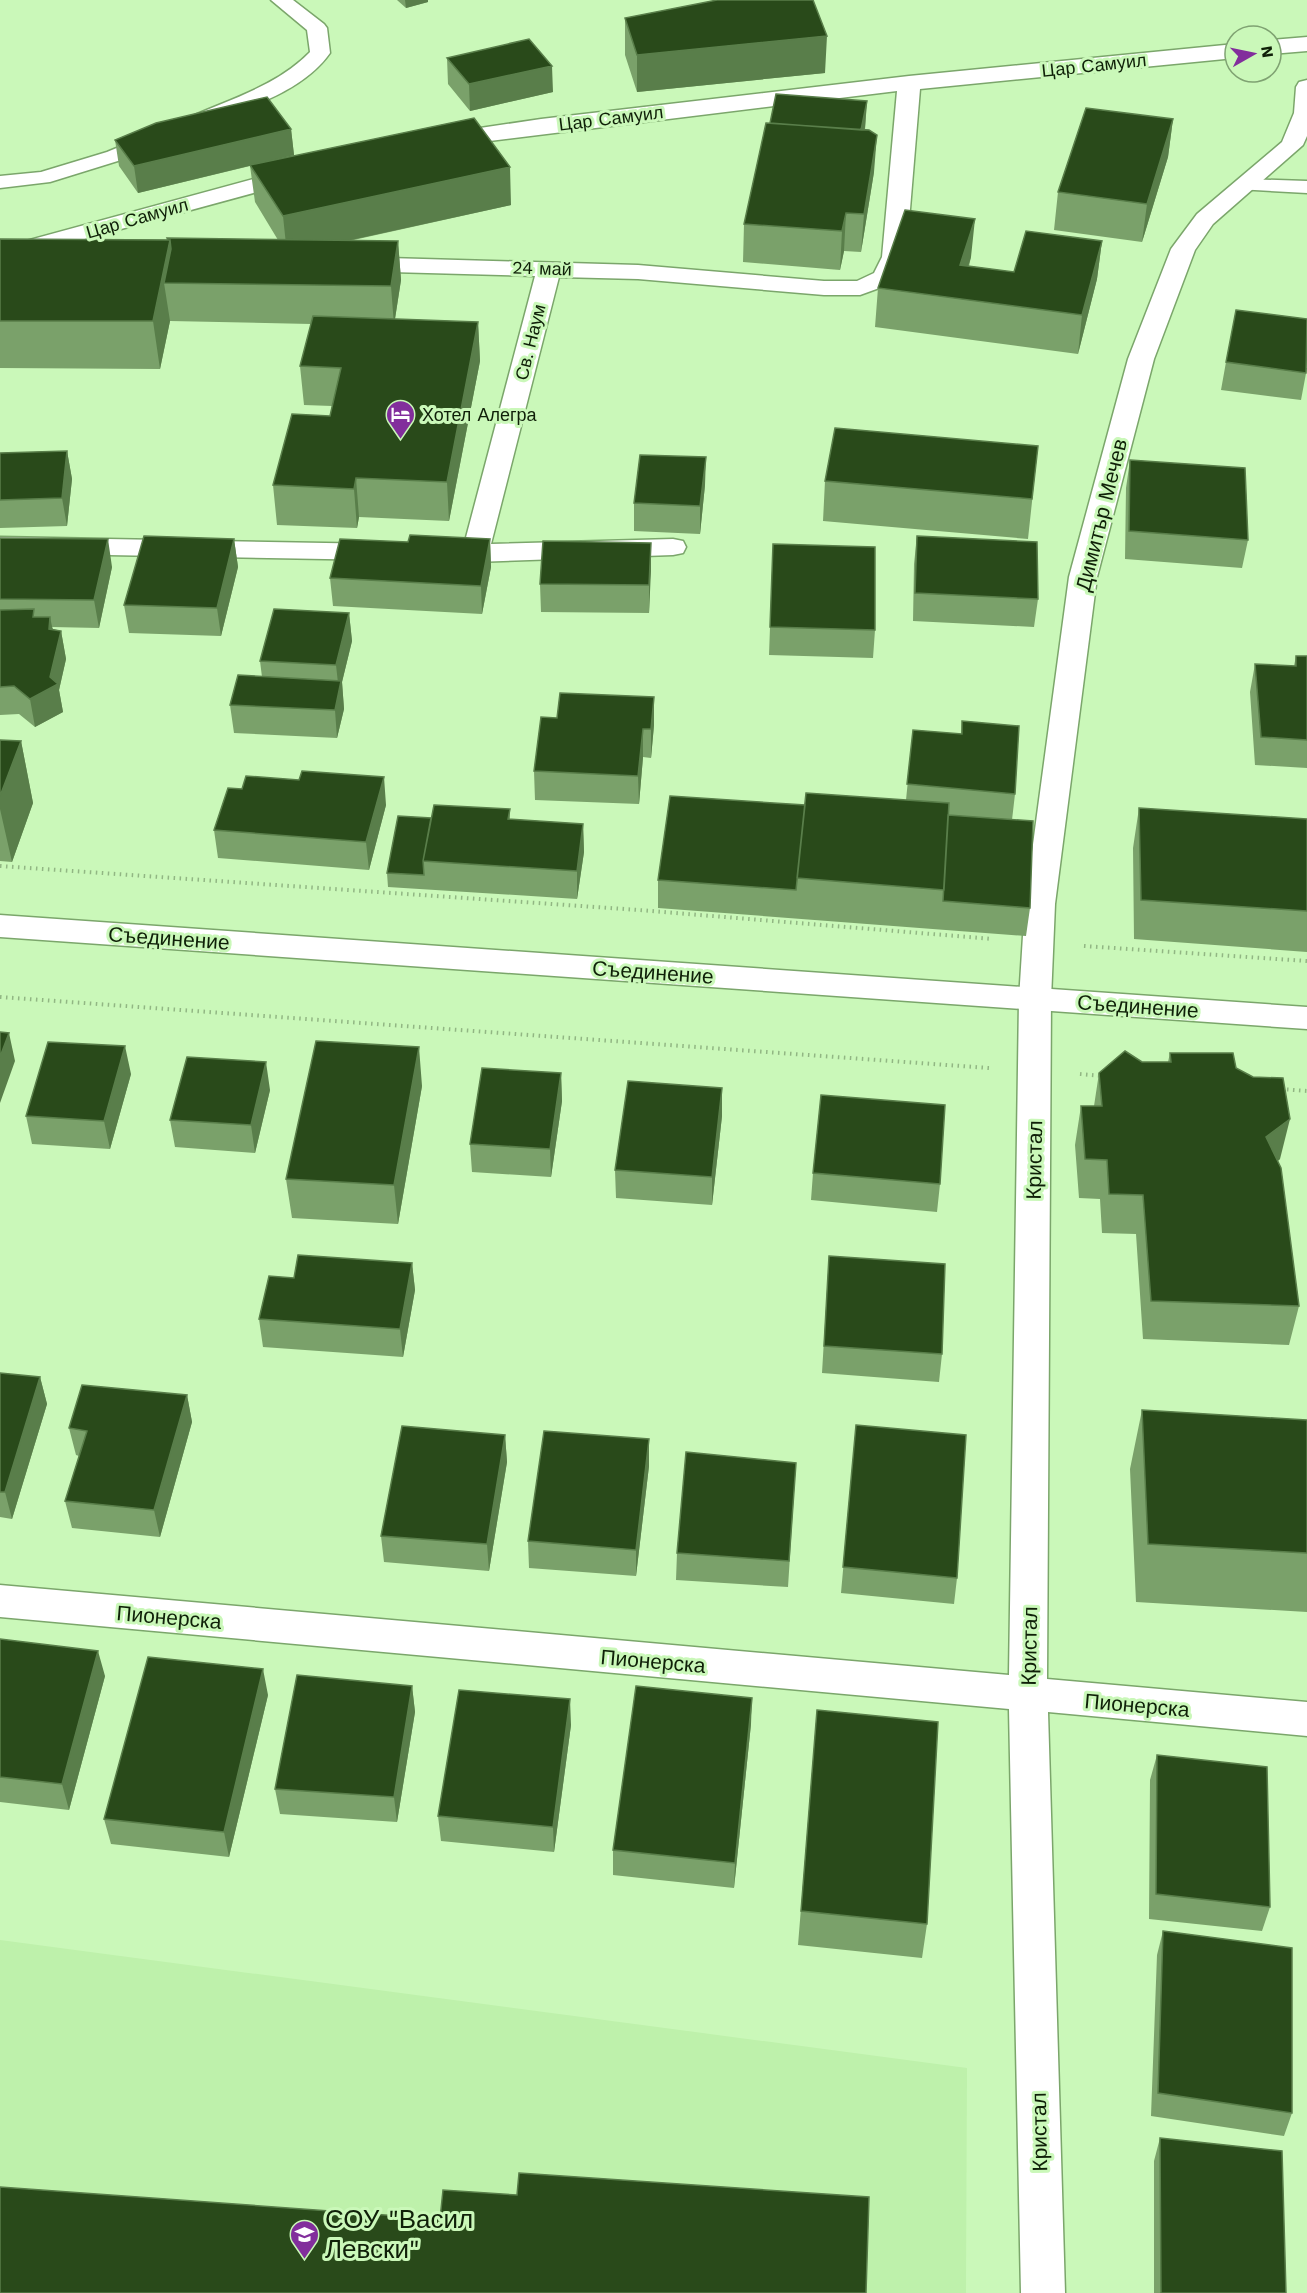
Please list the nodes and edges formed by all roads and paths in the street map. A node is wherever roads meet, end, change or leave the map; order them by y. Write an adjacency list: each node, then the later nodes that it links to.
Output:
1 (281, 0): 9 (lane)
2 (1307, 44): 3 (street)
3 (1283, 46)
4 (1223, 52): 5 (street, Цар Самуил)
5 (909, 83): 7 (street, Цар Самуил); 15 (street, 24 май)
6 (1307, 87): 10 (street, Димитър Мечев)
7 (416, 146)
8 (315, 170): 12 (street, Цар Самуил)
9 (0, 182)
10 (1244, 185): 11 (lane); 21 (street, Димитър Мечев)
11 (1307, 187)
12 (0, 256): 13 (street)
13 (66, 261)
14 (336, 264): 15 (street, 24 май)
15 (549, 268): 18 (street, Св. Наум)
16 (0, 545): 18 (street)
17 (673, 547): 18 (street)
18 (476, 554)
19 (0, 866): 21 (path)
20 (0, 926): 24 (street, Съединение)
21 (1038, 943): 22 (path); 24 (street, Димитър Мечев)
22 (1307, 961)
23 (0, 997): 26 (path)
24 (1035, 999): 25 (street, Съединение); 26 (street, Кристал)
25 (1307, 1018)
26 (1035, 1071): 27 (path); 31 (street, Кристал)
27 (1106, 1076)
28 (1272, 1088): 29 (path)
29 (1307, 1091)
30 (0, 1601): 31 (street, Пионерска)
31 (1028, 1695): 32 (street, Пионерска); 33 (street, Кристал)
32 (1307, 1719)
33 (1042, 2293)

